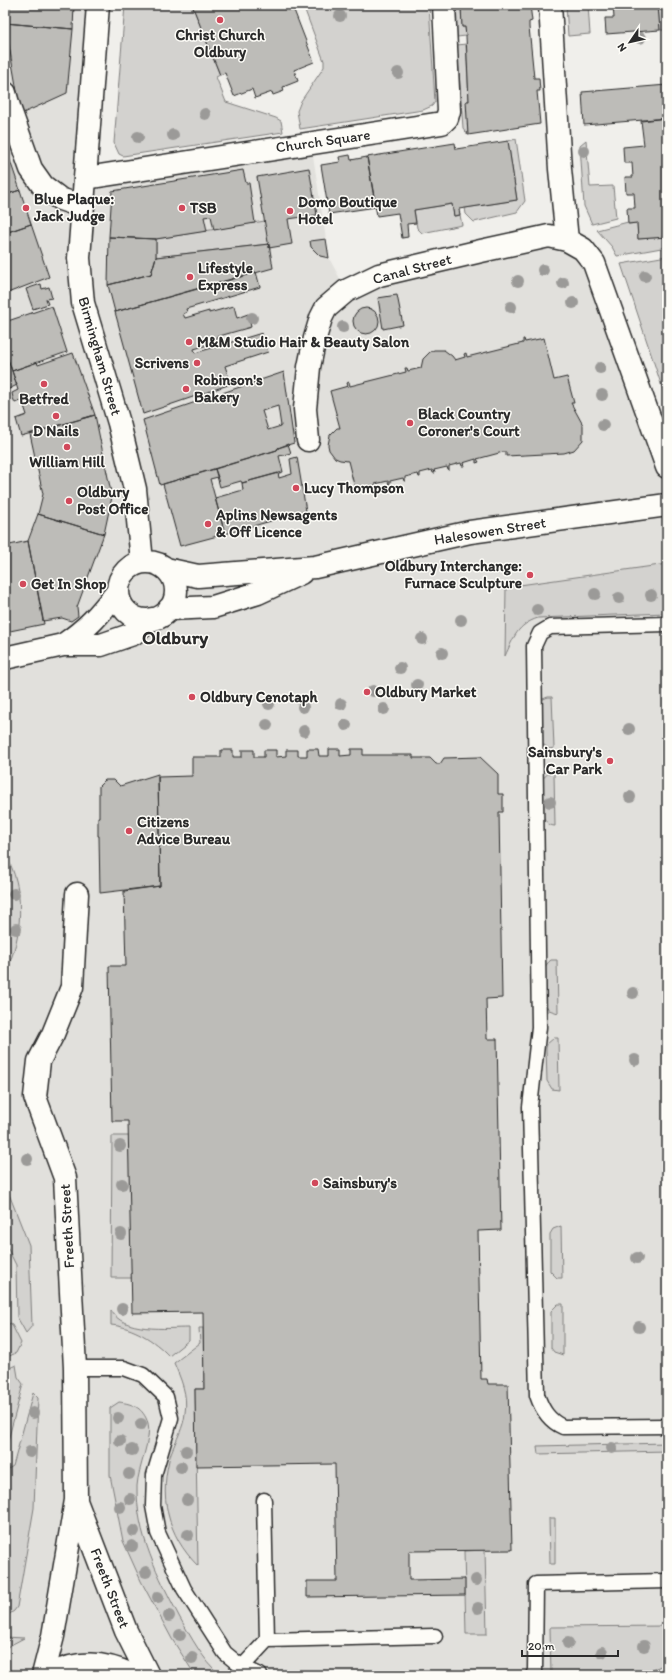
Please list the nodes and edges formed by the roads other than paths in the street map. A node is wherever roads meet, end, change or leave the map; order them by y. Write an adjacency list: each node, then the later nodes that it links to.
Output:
1 (98, 5): 5 (street, Birmingham Street)
2 (444, 5): 5 (street, Church Square)
3 (550, 5): 7 (street)
4 (5, 93): 6 (street)
5 (86, 178): 6 (street, Birmingham Street)
6 (82, 206): 11 (street, Birmingham Street)
7 (567, 240): 8 (street, Canal Street); 9 (street, Canal Street)
8 (308, 440)
9 (667, 467)
10 (667, 505): 12 (street, Halesowen Street)
11 (142, 562): 13 (street); 14 (street)
12 (315, 567): 13 (street, Halesowen Street); 15 (street, Halesowen Street)
13 (166, 569): 15 (street)
14 (118, 591): 15 (street); 17 (street)
15 (161, 614): 17 (street)
16 (667, 624): 21 (lane)
17 (63, 645): 18 (street)
18 (5, 658)
19 (77, 894): 20 (street, Freeth Street)
20 (75, 1368): 22 (street, Freeth Street); 27 (lane)
21 (667, 1426)
22 (76, 1500): 28 (street, Freeth Street); 31 (street, Freeth Street)
23 (264, 1500): 26 (lane)
24 (667, 1581): 33 (lane)
25 (436, 1636): 26 (lane)
26 (267, 1640): 27 (lane)
27 (242, 1667): 32 (lane)
28 (43, 1675)
29 (49, 1675): 30 (street)
30 (132, 1675)
31 (148, 1675)
32 (260, 1675)
33 (533, 1675)

